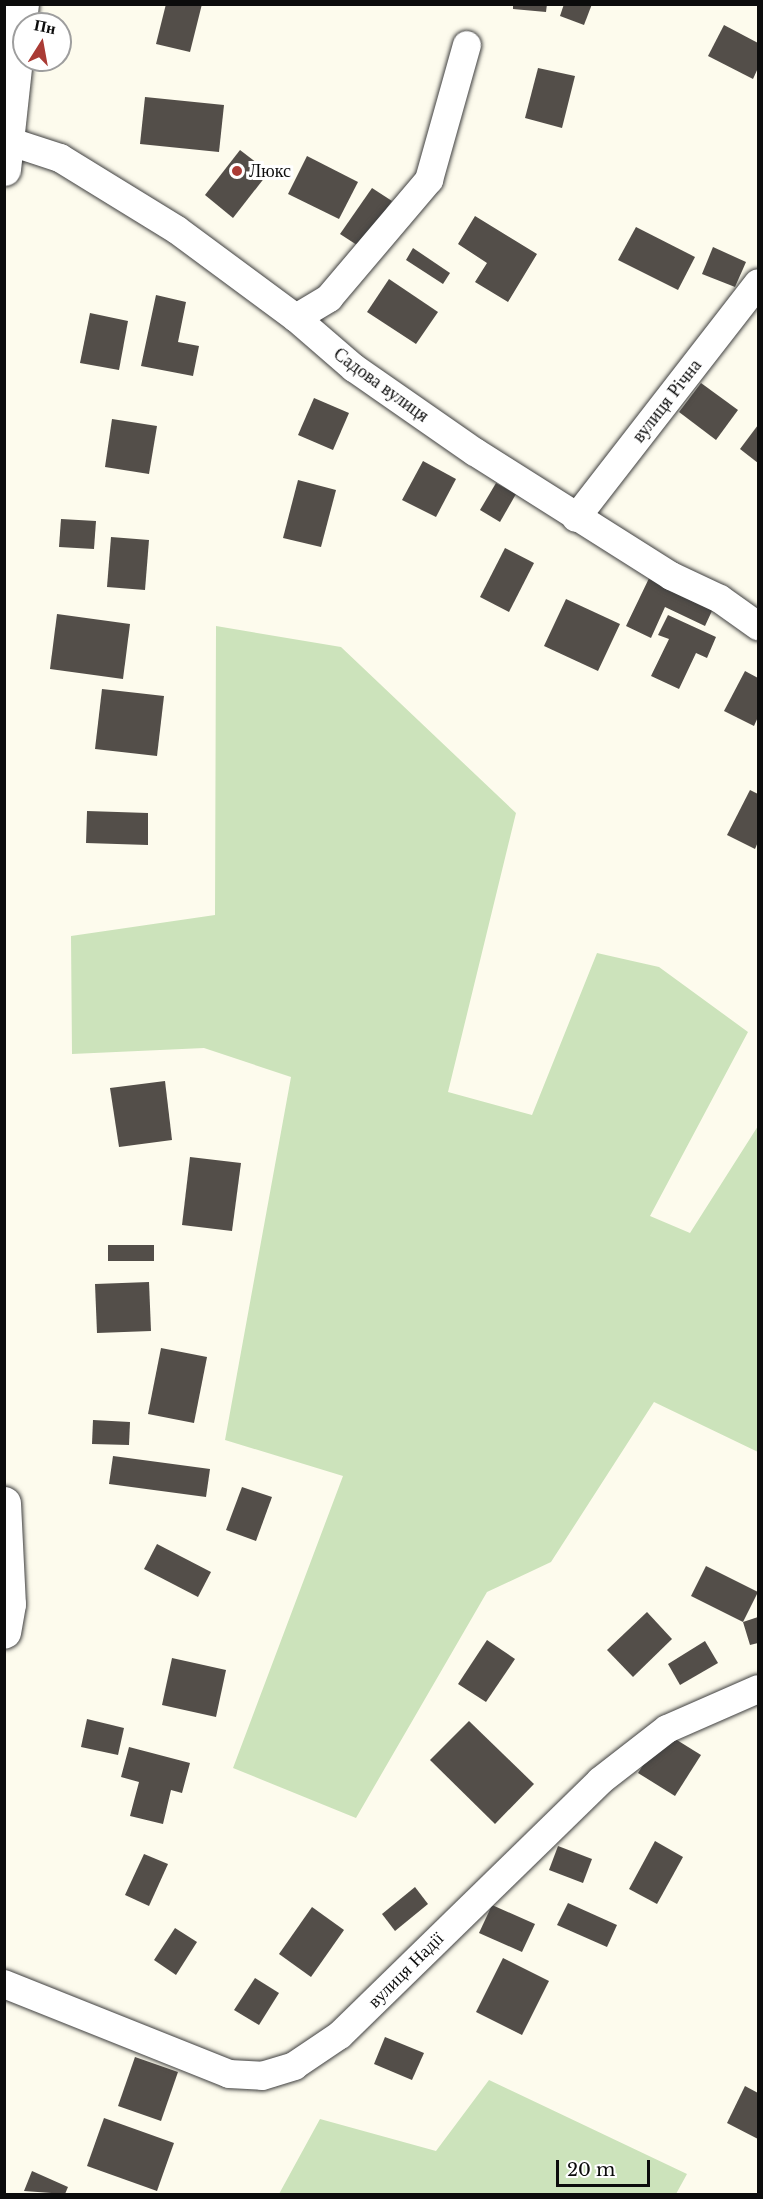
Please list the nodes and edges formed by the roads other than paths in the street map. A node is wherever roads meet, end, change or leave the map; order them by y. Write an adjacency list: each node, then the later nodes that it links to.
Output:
1 (22, 4): 3 (street)
2 (467, 45): 5 (street)
3 (6, 155): 5 (street, Садова вулиця)
4 (759, 283): 6 (street, вулиця Річна)
5 (296, 318): 6 (street, Садова вулиця)
6 (576, 518): 7 (street, Садова вулиця)
7 (759, 626)
8 (4, 1503): 9 (street)
9 (4, 1632)
10 (759, 1689): 11 (street, вулиця Надії)
11 (4, 1984)

